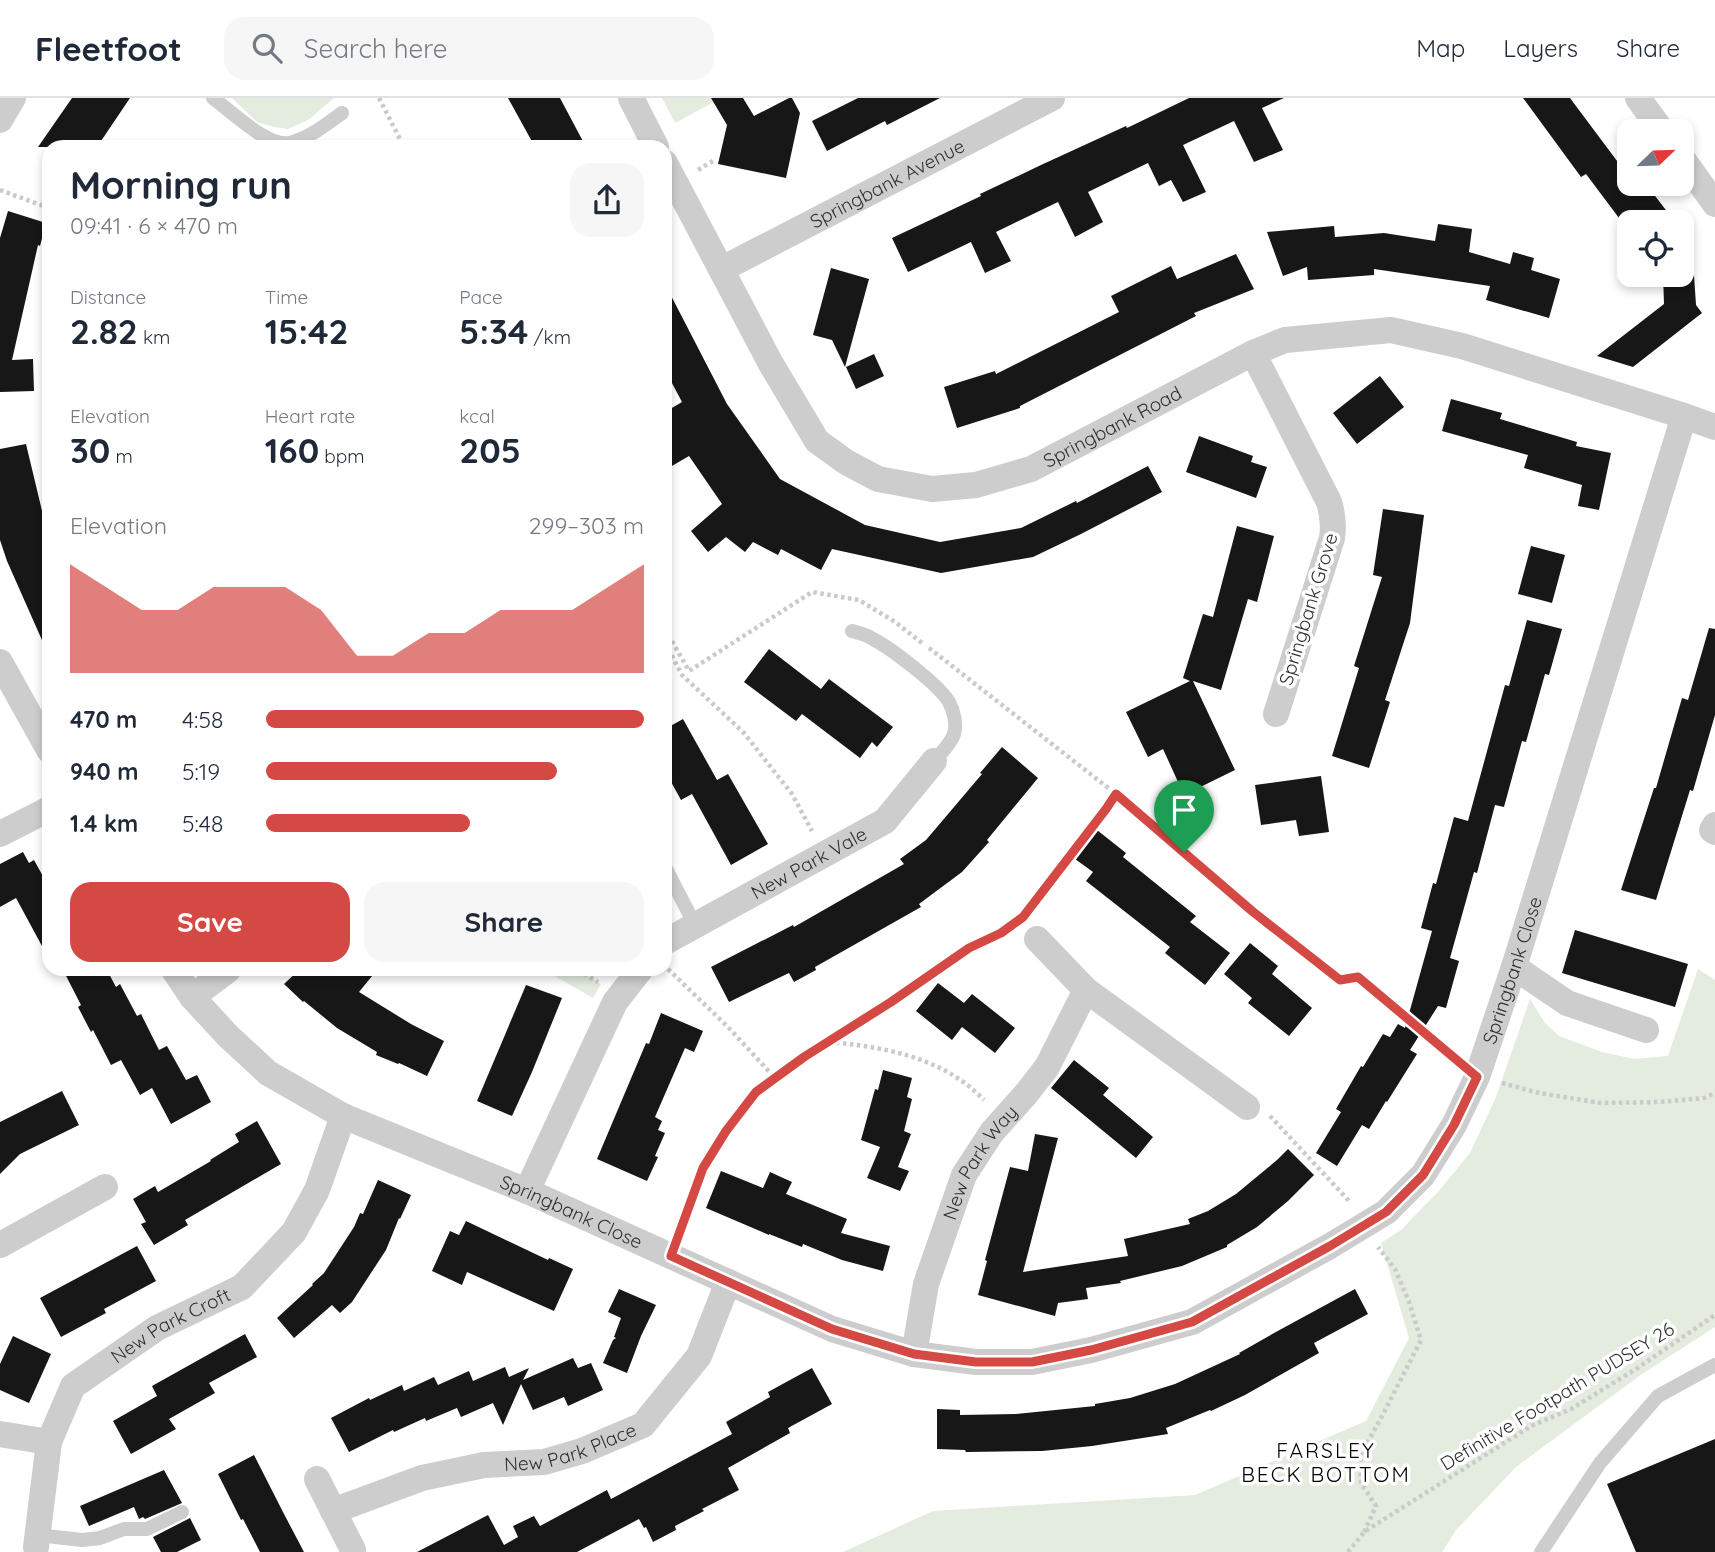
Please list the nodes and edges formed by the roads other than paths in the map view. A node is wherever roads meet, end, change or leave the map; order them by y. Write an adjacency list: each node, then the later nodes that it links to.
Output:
1 (13, 98): 8 (street)
2 (214, 98): 9 (lane)
3 (631, 98): 11 (street)
4 (1052, 98): 15 (street, Springbank Avenue)
5 (1638, 98): 7 (street)
6 (342, 113): 10 (lane)
7 (1653, 119)
8 (0, 120)
9 (274, 140)
10 (298, 140)
11 (652, 140)
12 (1694, 175): 14 (street)
13 (672, 176): 15 (street, Springbank Road)
14 (1715, 204)
15 (722, 269): 16 (street, Springbank Road)
16 (1254, 353): 17 (street, Springbank Road); 21 (street, Springbank Grove)
17 (1684, 416): 18 (street, Springbank Road); 32 (street, Springbank Close)
18 (1714, 424)
19 (852, 631): 23 (lane)
20 (0, 662): 22 (street)
21 (1276, 714)
22 (42, 737)
23 (934, 761): 29 (street, New Park Vale)
24 (42, 813): 27 (street)
25 (1715, 825): 26 (street)
26 (1715, 832)
27 (0, 834)
28 (672, 881): 29 (lane)
29 (695, 925): 30 (street, New Park Vale)
30 (672, 938)
31 (1037, 939): 36 (street)
32 (1514, 968): 38 (street); 45 (street, Springbank Close)
33 (178, 976): 37 (street, Springbank Close)
34 (220, 976): 37 (street)
35 (635, 976): 42 (street)
36 (1086, 990): 39 (street); 45 (street, New Park Way)
37 (192, 997): 40 (street, Springbank Close)
38 (1646, 1030)
39 (1247, 1107)
40 (343, 1116): 42 (street, Springbank Close); 48 (street, New Park Croft)
41 (105, 1188): 43 (street)
42 (527, 1191): 44 (street, Springbank Close)
43 (0, 1245)
44 (728, 1282): 45 (street, Springbank Close); 50 (street, New Park Place)
45 (914, 1354)
46 (1715, 1366): 54 (lane)
47 (0, 1434): 48 (street)
48 (48, 1442): 52 (street, New Park Croft)
49 (317, 1479): 50 (street)
50 (333, 1511): 53 (street)
51 (182, 1512): 52 (lane)
52 (36, 1541)
53 (354, 1550)
54 (1541, 1552)

